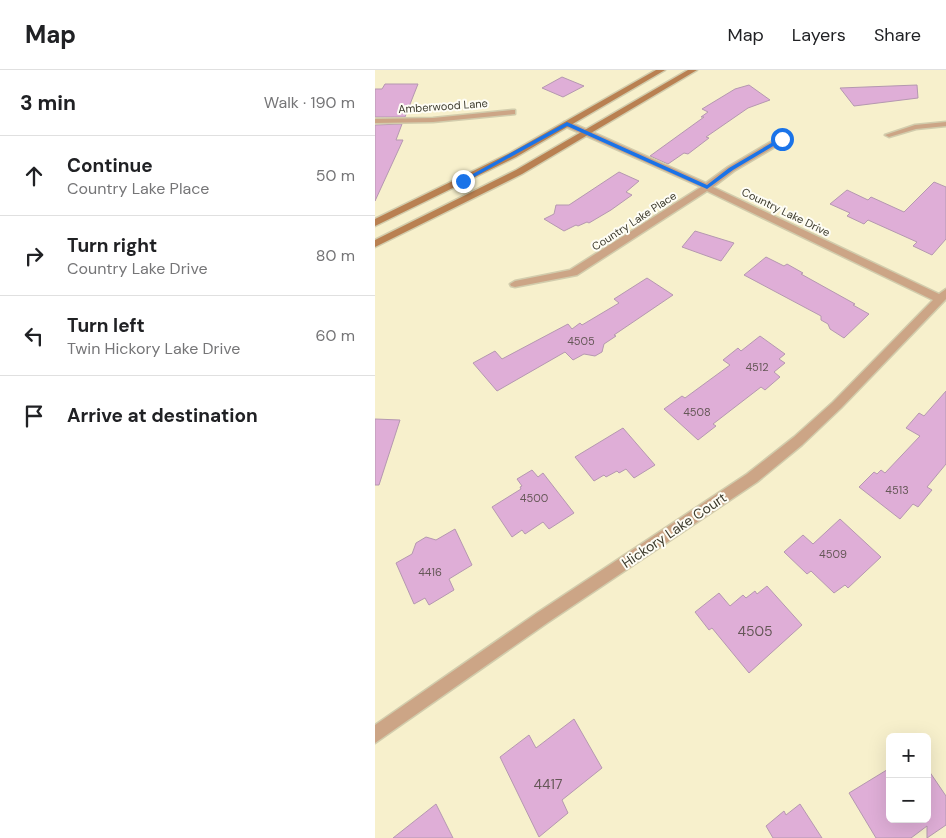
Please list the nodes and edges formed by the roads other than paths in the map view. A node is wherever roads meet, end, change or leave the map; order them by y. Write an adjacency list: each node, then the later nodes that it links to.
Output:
1 (661, 70): 5 (street)
2 (693, 70): 7 (street)
3 (513, 112): 4 (street, Amberwood Lane)
4 (375, 122)
5 (567, 124): 7 (street, Country Lake Drive); 11 (street)
6 (946, 124): 8 (street)
7 (586, 132): 10 (street, Country Lake Drive); 12 (street)
8 (889, 135)
9 (782, 139): 10 (street, Country Lake Place)
10 (707, 187): 13 (street, Country Lake Place); 14 (street, Country Lake Drive)
11 (375, 223)
12 (375, 244)
13 (515, 284)
14 (943, 296): 15 (street, Hickory Lake Court)
15 (375, 735)

